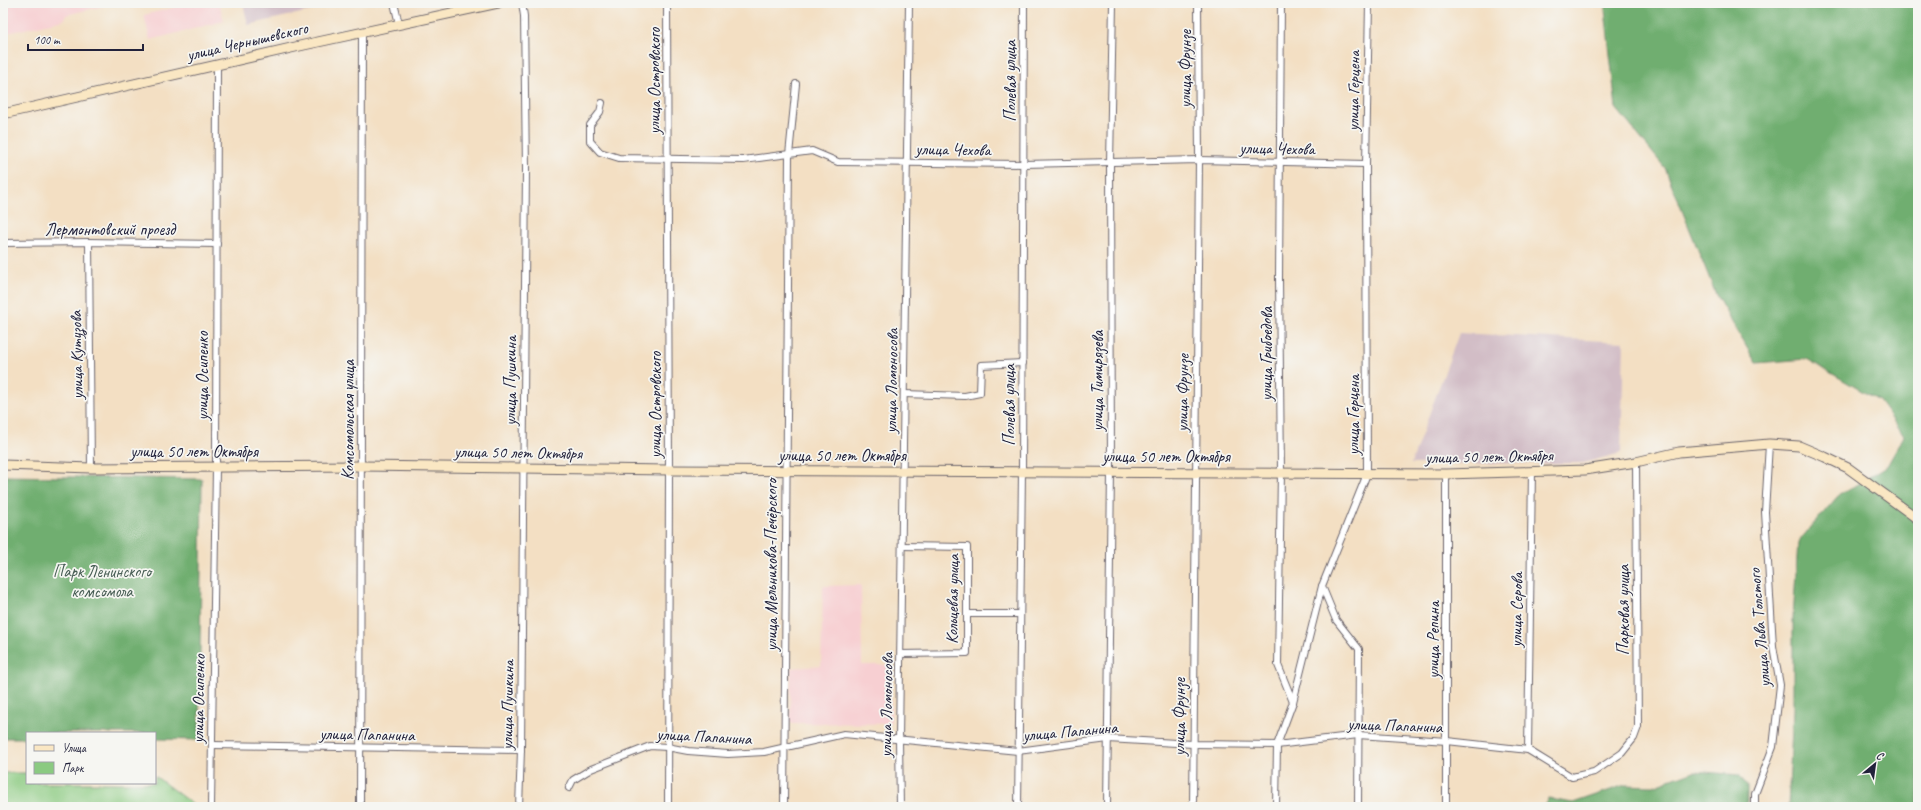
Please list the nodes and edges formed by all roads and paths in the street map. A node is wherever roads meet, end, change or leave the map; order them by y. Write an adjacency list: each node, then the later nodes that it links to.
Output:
1 (394, 3): 11 (street)
2 (498, 3): 11 (street, улица Чернышевского)
3 (522, 3): 36 (street, улица Пушкина)
4 (667, 3): 18 (street, улица Островского)
5 (909, 3): 20 (street, улица Ломоносова)
6 (1024, 3): 23 (street, Полевая улица)
7 (1113, 3): 21 (street, улица Тимирязева)
8 (1198, 3): 19 (street, улица Фрунзе)
9 (1281, 3): 22 (street, улица Грибоедова)
10 (1369, 3): 24 (street, улица Герцена)
11 (399, 24): 12 (street, улица Чернышевского)
12 (362, 32): 13 (street, улица Чернышевского); 33 (street, Комсомольская улица)
13 (217, 64): 16 (street, улица Чернышевского); 27 (street, улица Осипенко)
14 (796, 84): 17 (street, улица Мельникова-Печёрского)
15 (602, 103): 18 (street, улица Чехова)
16 (3, 114)
17 (789, 155): 18 (street, улица Чехова); 20 (street, улица Чехова); 38 (street, улица Мельникова-Печёрского)
18 (668, 158): 37 (street, улица Островского)
19 (1199, 160): 21 (street, улица Чехова); 22 (street, улица Чехова); 43 (street, улица Фрунзе)
20 (908, 162): 23 (street, улица Чехова); 29 (street, улица Ломоносова)
21 (1110, 163): 23 (street, улица Чехова); 41 (street, улица Тимирязева)
22 (1281, 163): 24 (street, улица Чехова); 44 (street, улица Грибоедова)
23 (1024, 164): 28 (street, Полевая улица)
24 (1366, 164): 45 (street, улица Герцена)
25 (89, 242): 26 (street, Лермонтовский проезд); 27 (street, Лермонтовский проезд); 35 (street, улица Кутузова)
26 (3, 243)
27 (217, 244): 34 (street, улица Осипенко)
28 (1023, 363): 29 (street); 40 (street, Полевая улица)
29 (904, 394): 39 (street, улица Ломоносова)
30 (1769, 444): 31 (street, улица 50 лет Октября); 47 (street, улица 50 лет Октября); 81 (street, улица Льва Толстого)
31 (1636, 462): 42 (street, улица 50 лет Октября); 67 (street, Парковая улица)
32 (3, 465): 35 (street, улица 50 лет Октября)
33 (362, 466): 34 (street, улица 50 лет Октября); 36 (street, улица 50 лет Октября); 63 (street, Комсомольская улица)
34 (216, 467): 35 (street, улица 50 лет Октября); 59 (street, улица Осипенко)
35 (91, 468)
36 (524, 468): 37 (street, улица 50 лет Октября); 64 (street, улица Пушкина)
37 (669, 470): 38 (street, улица 50 лет Октября); 61 (street, улица Островского)
38 (786, 470): 39 (street, улица 50 лет Октября); 62 (street, улица Мельникова-Печёрского)
39 (903, 471): 40 (street, улица 50 лет Октября); 48 (street, улица Ломоносова)
40 (1022, 471): 41 (street, улица 50 лет Октября); 51 (street, Полевая улица)
41 (1111, 471): 43 (street, улица 50 лет Октября); 55 (street, улица Тимирязева)
42 (1532, 471): 46 (street, улица 50 лет Октября); 66 (street, улица Серова)
43 (1195, 472): 44 (street, улица 50 лет Октября); 58 (street, улица Фрунзе)
44 (1281, 472): 45 (street, улица 50 лет Октября); 53 (street, улица Грибоедова)
45 (1367, 474): 46 (street, улица 50 лет Октября); 49 (street, улица Герцена)
46 (1446, 474): 57 (street, улица Репина)
47 (1918, 519)
48 (902, 546): 50 (street, Кольцевая улица); 52 (street, улица Ломоносова)
49 (1322, 586): 53 (street, улица Герцена); 54 (street)
50 (967, 614): 51 (street); 52 (street, Кольцевая улица)
51 (1020, 614): 65 (street, Полевая улица)
52 (901, 654): 56 (street, улица Ломоносова)
53 (1293, 702): 60 (street, улица Герцена)
54 (1358, 735): 57 (street, улица Папанина); 60 (street, улица Папанина); 79 (street)
55 (1108, 739): 58 (street, улица Папанина); 65 (street, улица Папанина); 76 (street, улица Тимирязева)
56 (899, 740): 62 (street, улица Папанина); 65 (street, улица Папанина); 74 (street, улица Ломоносова)
57 (1447, 741): 66 (street, улица Папанина); 80 (street, улица Репина)
58 (1193, 744): 60 (street, улица Папанина); 77 (street, улица Фрунзе)
59 (212, 745): 63 (street, улица Папанина); 69 (street, улица Осипенко)
60 (1277, 745): 78 (street)
61 (667, 746): 62 (street, улица Папанина); 68 (street, улица Папанина); 72 (street, улица Островского)
62 (784, 747): 73 (street, улица Мельникова-Печёрского)
63 (360, 749): 64 (street, улица Папанина); 70 (street, Комсомольская улица)
64 (521, 750): 71 (street, улица Пушкина)
65 (1018, 750): 75 (street, Полевая улица)
66 (1528, 750): 67 (street, улица Папанина)
67 (1622, 753)
68 (569, 788)
69 (211, 807)
70 (360, 807)
71 (519, 807)
72 (668, 807)
73 (784, 807)
74 (900, 807)
75 (1018, 807)
76 (1107, 807)
77 (1192, 807)
78 (1276, 807)
79 (1358, 807)
80 (1446, 807)
81 (1755, 807)

